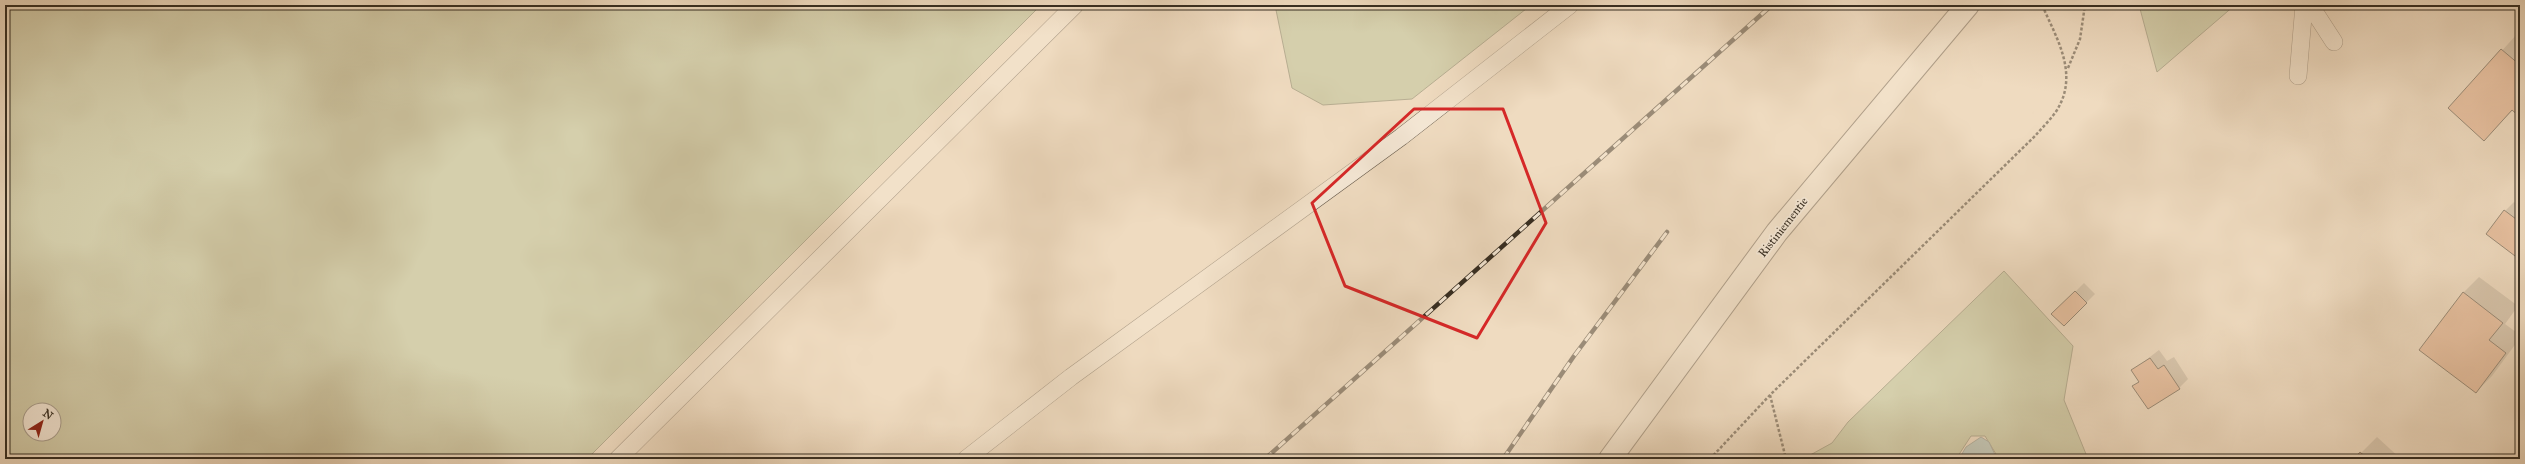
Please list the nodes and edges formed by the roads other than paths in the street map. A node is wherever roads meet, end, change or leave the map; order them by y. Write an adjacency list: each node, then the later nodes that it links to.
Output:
1 (1075, 5): 8 (lane)
2 (1570, 5): 9 (lane)
3 (1968, 5): 10 (street, Ristiniementie)
4 (2304, 5): 7 (lane)
5 (2310, 5): 6 (lane)
6 (2334, 42)
7 (2298, 76)
8 (618, 459)
9 (966, 459)
10 (1610, 459)

